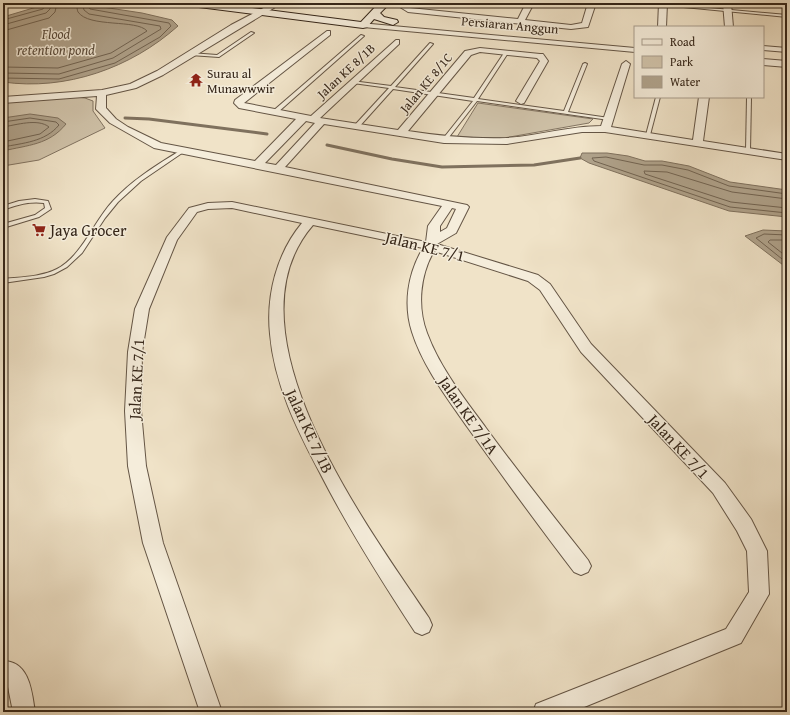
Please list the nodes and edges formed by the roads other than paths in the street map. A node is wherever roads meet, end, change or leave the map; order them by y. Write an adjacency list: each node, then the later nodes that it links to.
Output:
1 (8, 3): 9 (main road)
2 (191, 3): 11 (main road, Persiaran Anggun)
3 (278, 3): 14 (street); 15 (main road)
4 (372, 3): 17 (main road)
5 (385, 3): 17 (main road)
6 (530, 3): 19 (street)
7 (592, 3): 19 (street)
8 (644, 3): 10 (lane)
9 (3, 4)
10 (663, 4): 13 (lane); 21 (street)
11 (225, 5): 14 (main road, Persiaran Anggun); 20 (main road)
12 (407, 6): 19 (street)
13 (728, 7): 16 (lane); 22 (street)
14 (261, 9): 15 (main road, Persiaran Anggun); 20 (street)
15 (290, 14): 17 (main road, Persiaran Anggun); 17 (main road, Persiaran Anggun); 20 (main road)
16 (787, 16)
17 (361, 19): 18 (main road); 30 (street, Persiaran Anggun)
18 (393, 22): 28 (street, Persiaran Anggun)
19 (520, 22)
20 (237, 24): 33 (street)
21 (662, 26)
22 (729, 26)
23 (252, 33): 33 (lane)
24 (327, 33): 50 (street)
25 (362, 36): 50 (lane)
26 (396, 42): 40 (street, Jalan KE 8/1B)
27 (431, 44): 41 (lane)
28 (634, 44)
29 (764, 48): 31 (street)
30 (634, 50)
31 (787, 50)
32 (506, 53): 43 (street, Jalan KE 8/1C); 47 (lane); 49 (street, Jalan KE 8/1C)
33 (190, 54): 42 (street)
34 (764, 56): 35 (street)
35 (787, 58)
36 (764, 62): 39 (street)
37 (585, 64): 51 (lane)
38 (626, 64): 53 (street)
39 (787, 64)
40 (353, 82): 41 (lane); 52 (street, Jalan KE 8/1B)
41 (391, 88): 43 (lane); 54 (lane)
42 (102, 93): 48 (street); 59 (street)
43 (434, 93): 47 (lane); 55 (street, Jalan KE 8/1C)
44 (658, 98): 56 (lane)
45 (704, 98): 58 (street)
46 (749, 98): 60 (lane)
47 (476, 99): 51 (lane); 57 (lane)
48 (3, 100)
49 (520, 101)
50 (275, 112): 52 (street)
51 (564, 113): 53 (lane)
52 (313, 119): 54 (street); 62 (street); 63 (street)
53 (607, 124): 56 (street); 57 (street)
54 (356, 127): 55 (street)
55 (400, 134): 57 (street)
56 (648, 136): 58 (street)
57 (444, 140)
58 (698, 143): 60 (street)
59 (183, 151): 62 (street); 69 (lane)
60 (748, 151): 61 (street)
61 (787, 157)
62 (257, 165): 63 (street)
63 (278, 168): 64 (street)
64 (449, 204): 68 (street, Jalan KE 7/1A); 68 (street)
65 (3, 208): 67 (lane)
66 (310, 220): 68 (street, Jalan KE 7/1); 71 (street, Jalan KE 7/1B); 74 (street, Jalan KE 7/1)
67 (3, 226)
68 (432, 244): 70 (street, Jalan KE 7/1A); 75 (street, Jalan KE 7/1)
69 (3, 281)
70 (581, 566)
71 (422, 625)
72 (5, 672): 73 (street)
73 (24, 712)
74 (211, 712)
75 (544, 712)

